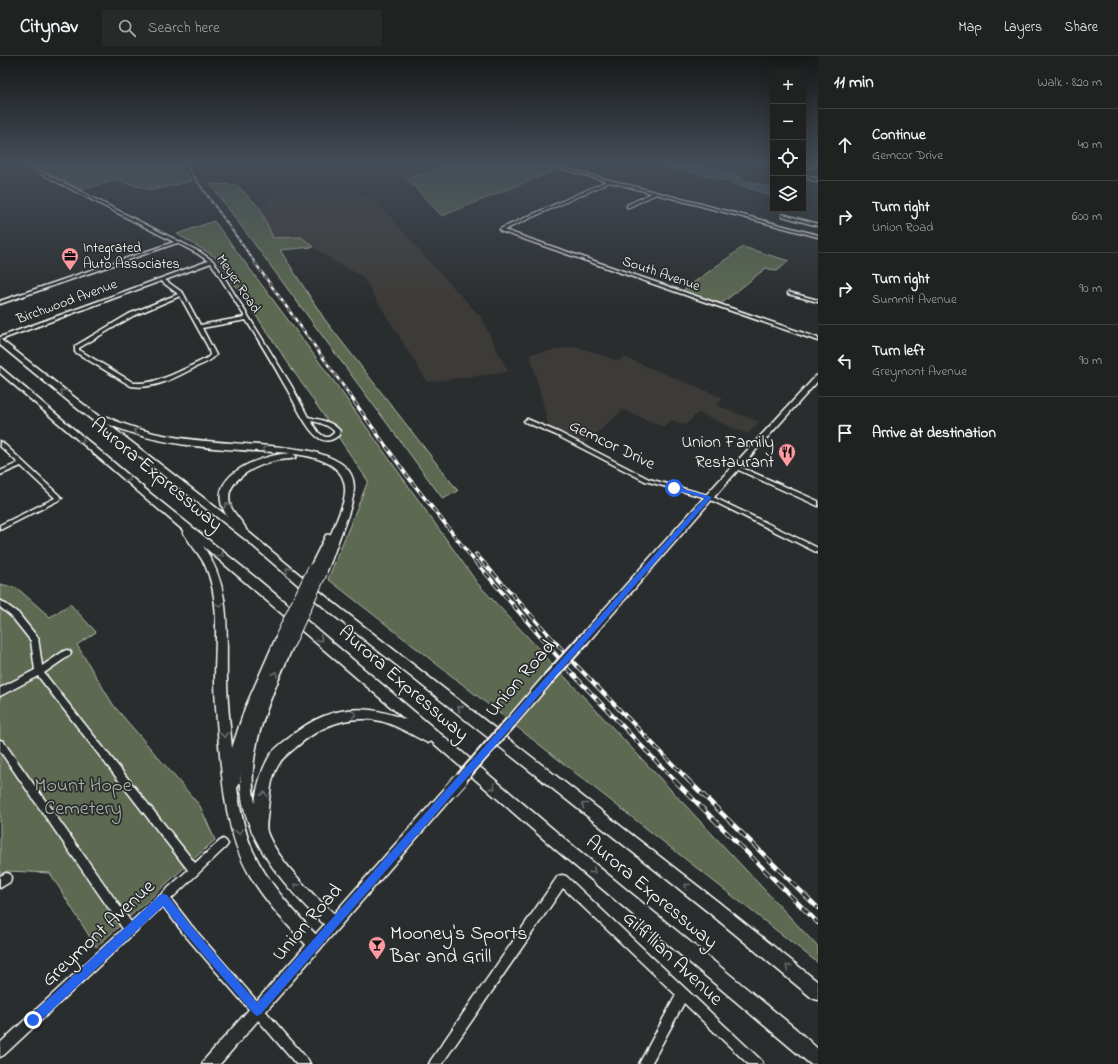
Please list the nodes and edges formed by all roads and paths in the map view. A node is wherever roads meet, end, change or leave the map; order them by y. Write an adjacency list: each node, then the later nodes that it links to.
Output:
1 (116, 211): 7 (street, Meyer Road)
2 (543, 211): 17 (street, South Avenue)
3 (723, 211): 6 (street)
4 (783, 215): 5 (street)
5 (818, 225)
6 (818, 236)
7 (177, 242): 8 (street, Meyer Road); 13 (street)
8 (210, 262): 9 (street, Birchwood Avenue); 14 (street, Meyer Road)
9 (162, 280): 11 (street); 16 (street, Birchwood Avenue)
10 (790, 293): 12 (street)
11 (181, 294): 15 (street); 15 (street)
12 (818, 301)
13 (0, 303)
14 (247, 318): 15 (street); 21 (street, Meyer Road)
15 (199, 327)
16 (0, 340): 20 (highway, Aurora Expressway, one-way to 16)
17 (818, 340)
18 (0, 368): 29 (highway, Aurora Expressway, one-way to 29)
19 (818, 377): 25 (main road, Union Road)
20 (81, 407): 31 (highway, Aurora Expressway); 33 (highway, one-way to 20)
21 (306, 418): 21 (street, Meyer Road)
22 (527, 421): 27 (street, Gemcor Drive)
23 (0, 443): 24 (street)
24 (22, 463): 26 (street); 30 (street)
25 (736, 467): 27 (main road, Union Road); 28 (street)
26 (0, 473)
27 (709, 497): 32 (street, Gemcor Drive); 46 (main road, Union Road, bridge)
28 (818, 504)
29 (180, 521): 39 (highway, Aurora Expressway, one-way to 39); 41 (highway, one-way to 41)
30 (0, 528)
31 (248, 537): 33 (highway, one-way to 33); 49 (highway, Aurora Expressway, one-way to 31)
32 (818, 551)
33 (318, 571): 35 (highway, bridge)
34 (0, 603): 37 (street)
35 (286, 639): 41 (highway); 42 (highway, one-way to 35)
36 (67, 653): 37 (street)
37 (39, 672): 38 (street); 44 (street)
38 (0, 692)
39 (441, 743): 42 (highway, one-way to 39); 53 (highway, Aurora Expressway, one-way to 53)
40 (0, 744): 47 (street)
41 (231, 794): 48 (highway, one-way to 48)
42 (260, 832): 46 (highway, one-way to 42)
43 (222, 844): 44 (street, Greymont Avenue)
44 (194, 870): 45 (street, Greymont Avenue)
45 (164, 899): 47 (street, Greymont Avenue); 51 (street)
46 (333, 923): 48 (main road, Union Road)
47 (130, 930): 52 (street, Greymont Avenue)
48 (315, 944): 51 (main road, Union Road)
49 (818, 992)
50 (683, 994): 56 (street, Gilfillian Avenue); 57 (street); 58 (street, Gilfillian Avenue)
51 (257, 1010): 54 (main road, Union Road); 55 (street)
52 (0, 1051)
53 (818, 1060)
54 (210, 1064)
55 (304, 1064)
56 (435, 1064)
57 (645, 1064)
58 (757, 1064)

